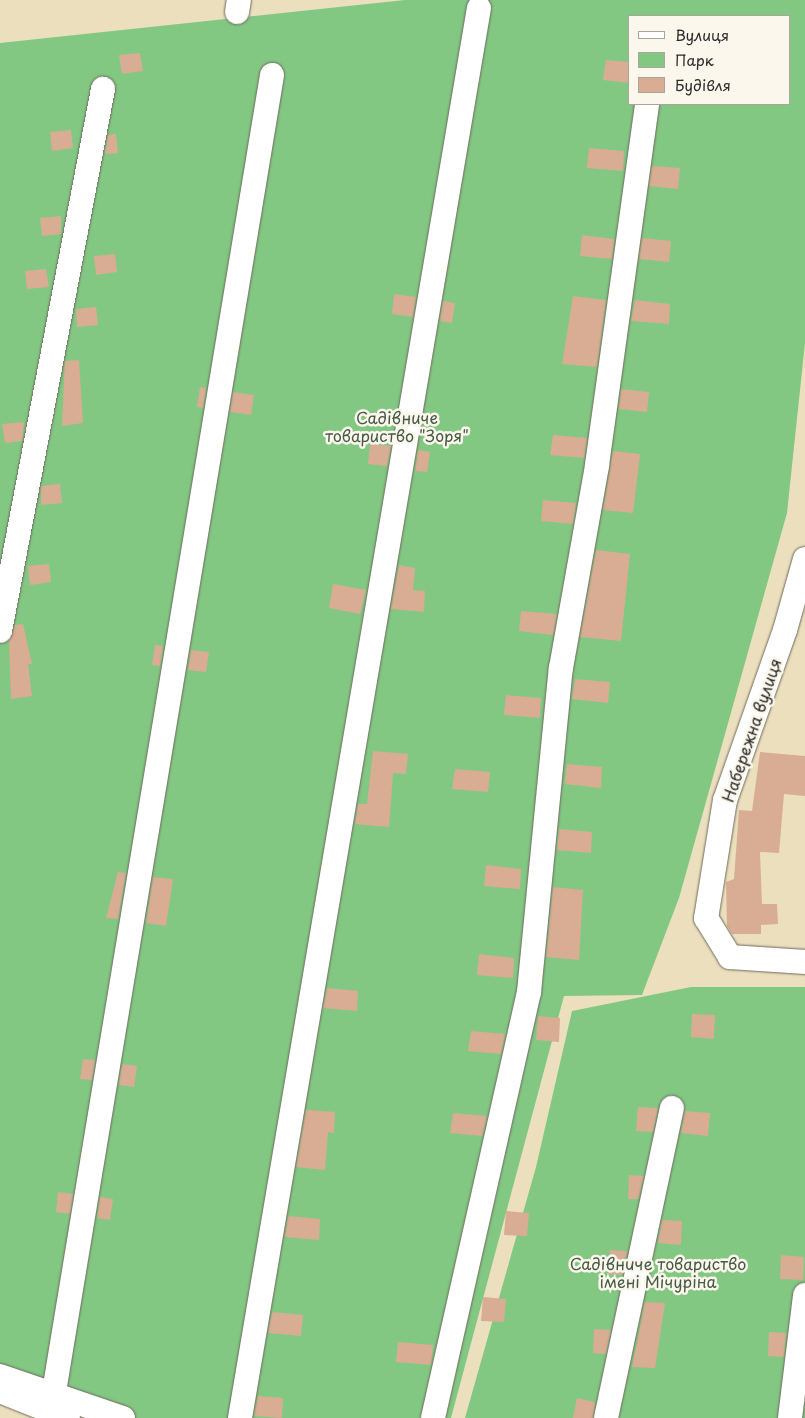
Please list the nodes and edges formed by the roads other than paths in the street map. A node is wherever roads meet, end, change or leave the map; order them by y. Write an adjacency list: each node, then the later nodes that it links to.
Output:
1 (480, 8): 15 (street)
2 (272, 76): 12 (street)
3 (103, 89): 6 (street)
4 (647, 105): 16 (street)
5 (805, 559): 7 (street, Набережна вулиця)
6 (0, 631)
7 (805, 962)
8 (672, 1108): 17 (street)
9 (805, 1295): 18 (street)
10 (0, 1376): 12 (street)
11 (0, 1391): 13 (street)
12 (54, 1392): 14 (street)
13 (68, 1418)
14 (123, 1418)
15 (240, 1418)
16 (433, 1418)
17 (606, 1418)
18 (790, 1418)

